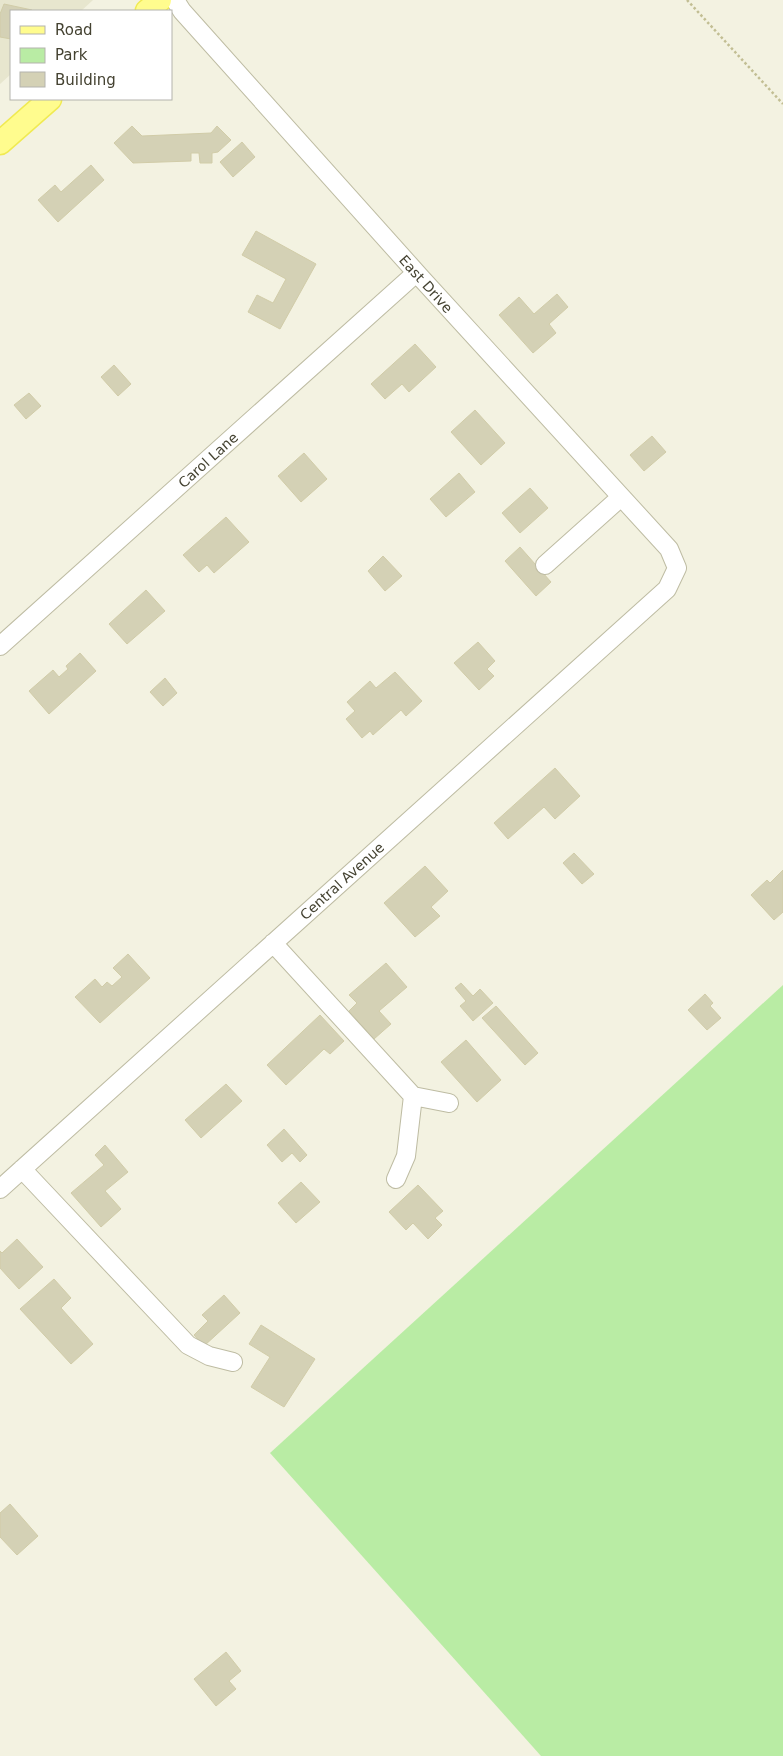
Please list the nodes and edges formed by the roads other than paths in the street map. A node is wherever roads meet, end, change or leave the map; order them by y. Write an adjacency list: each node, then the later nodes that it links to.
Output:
1 (160, 0): 3 (main road)
2 (175, 0): 6 (street, East Drive)
3 (148, 10)
4 (49, 100): 5 (main road)
5 (0, 143)
6 (416, 273): 7 (street, East Drive); 10 (street, Carol Lane)
7 (621, 497): 8 (street); 9 (street, East Drive)
8 (545, 565)
9 (677, 568): 11 (street, Central Avenue)
10 (0, 646)
11 (273, 943): 12 (street); 14 (street, Central Avenue)
12 (413, 1096): 13 (street); 15 (street)
13 (449, 1103)
14 (22, 1169): 16 (street, Central Avenue); 17 (street)
15 (396, 1179)
16 (0, 1189)
17 (233, 1362)

